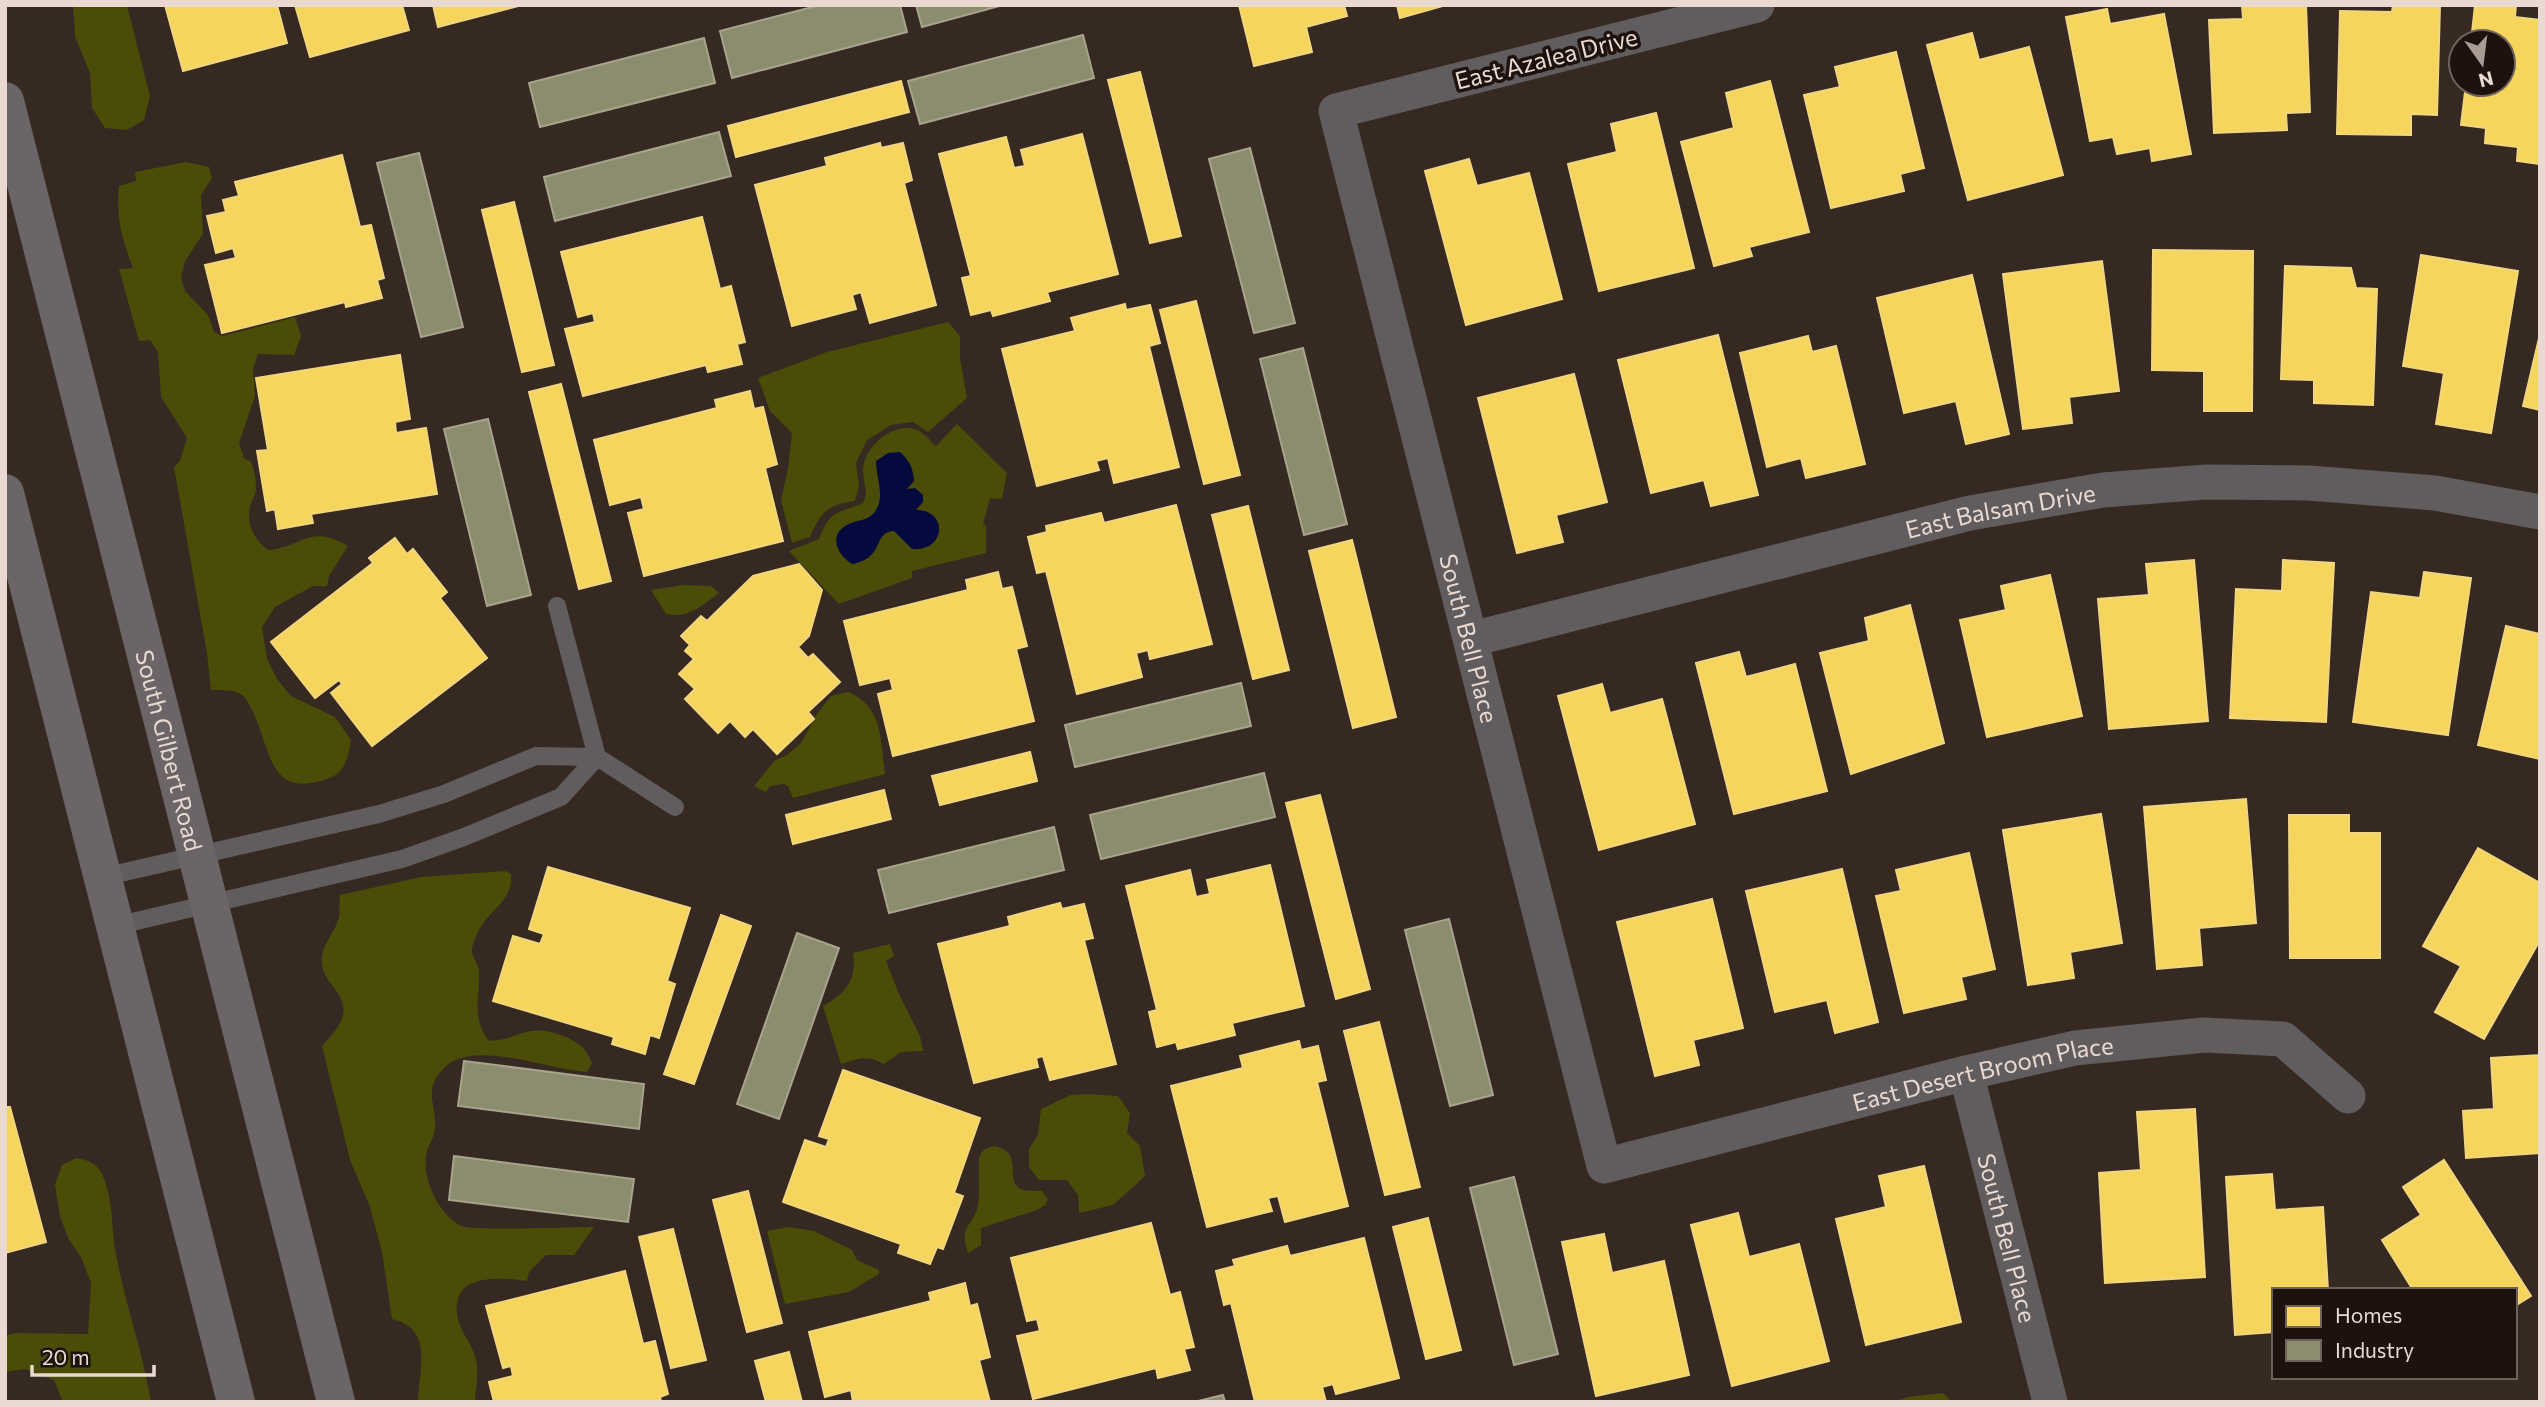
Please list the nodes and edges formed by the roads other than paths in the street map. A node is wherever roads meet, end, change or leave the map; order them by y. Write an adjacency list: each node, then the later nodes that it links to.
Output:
1 (1757, 5): 3 (street, East Azalea Drive)
2 (5, 101): 10 (main road, South Gilbert Road)
3 (1336, 110): 7 (street, South Bell Place)
4 (5, 493): 11 (main road)
5 (2540, 512): 7 (street, East Balsam Drive)
6 (557, 606): 8 (lane)
7 (1472, 639): 16 (street, South Bell Place)
8 (597, 757): 9 (lane); 10 (lane); 12 (lane)
9 (675, 807)
10 (198, 857): 11 (lane); 12 (main road, South Gilbert Road)
11 (103, 877): 13 (main road)
12 (210, 904): 13 (lane); 18 (main road, South Gilbert Road)
13 (116, 926): 17 (main road)
14 (1966, 1073): 15 (street, East Desert Broom Place); 16 (street, East Desert Broom Place); 19 (street, South Bell Place)
15 (2348, 1096)
16 (1604, 1166)
17 (236, 1402)
18 (336, 1402)
19 (2050, 1402)

